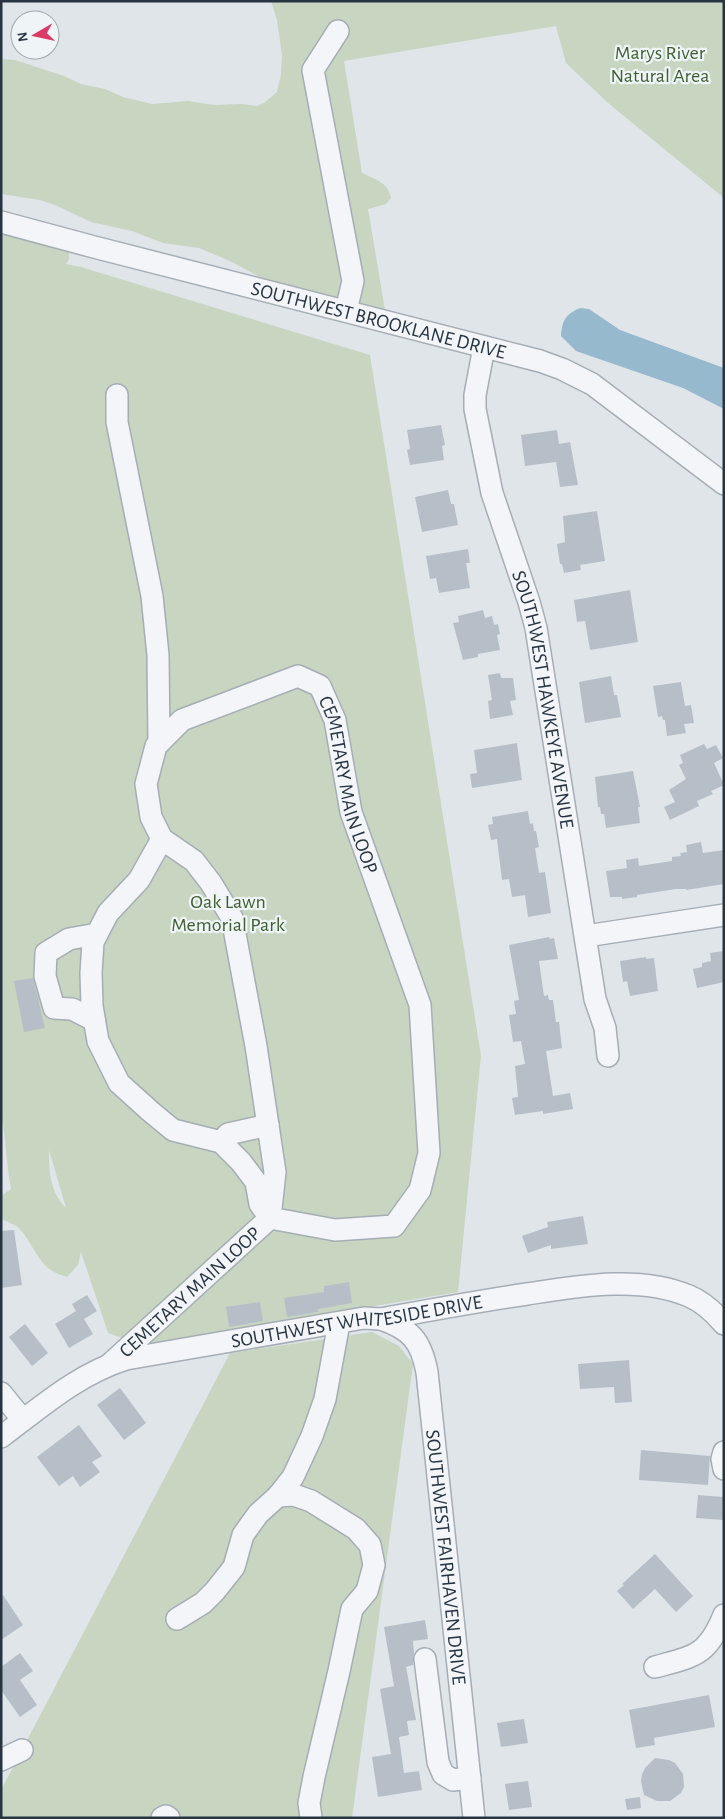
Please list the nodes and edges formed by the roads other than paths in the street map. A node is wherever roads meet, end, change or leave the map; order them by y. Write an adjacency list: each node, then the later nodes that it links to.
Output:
1 (338, 31): 3 (street)
2 (1, 222): 3 (street, SOUTHWEST BROOKLANE DRIVE)
3 (346, 311): 4 (street, SOUTHWEST BROOKLANE DRIVE)
4 (484, 347): 6 (street, SOUTHWEST BROOKLANE DRIVE); 11 (street, SOUTHWEST HAWKEYE AVENUE)
5 (117, 395): 7 (street)
6 (724, 484)
7 (159, 743): 8 (street, CEMETARY MAIN LOOP); 16 (street, CEMETARY MAIN LOOP)
8 (162, 839): 10 (street); 14 (street, CEMETARY MAIN LOOP)
9 (724, 916): 11 (street)
10 (97, 934): 12 (street); 12 (street)
11 (586, 936): 13 (street, SOUTHWEST HAWKEYE AVENUE)
12 (94, 1020): 15 (street)
13 (608, 1056)
14 (268, 1125): 15 (street); 16 (street, CEMETARY MAIN LOOP)
15 (221, 1142): 16 (street)
16 (270, 1218): 20 (street, CEMETARY MAIN LOOP)
17 (381, 1319): 18 (street, SOUTHWEST WHITESIDE DRIVE); 19 (street, SOUTHWEST WHITESIDE DRIVE); 33 (street, SOUTHWEST FAIRHAVEN DRIVE)
18 (339, 1323): 20 (street, SOUTHWEST WHITESIDE DRIVE); 26 (street)
19 (724, 1324)
20 (108, 1365): 22 (street, SOUTHWEST WHITESIDE DRIVE)
21 (1, 1393): 22 (street)
22 (24, 1420): 23 (street, SOUTHWEST WHITESIDE DRIVE)
23 (1, 1437)
24 (724, 1452): 25 (street)
25 (724, 1468)
26 (278, 1496): 28 (street); 36 (street)
27 (724, 1615): 30 (street)
28 (177, 1619)
29 (425, 1659): 33 (street)
30 (655, 1667)
31 (22, 1750): 32 (street)
32 (1, 1760)
33 (470, 1778): 37 (street, SOUTHWEST FAIRHAVEN DRIVE)
34 (162, 1818): 35 (street)
35 (168, 1818)
36 (311, 1818)
37 (474, 1818)

